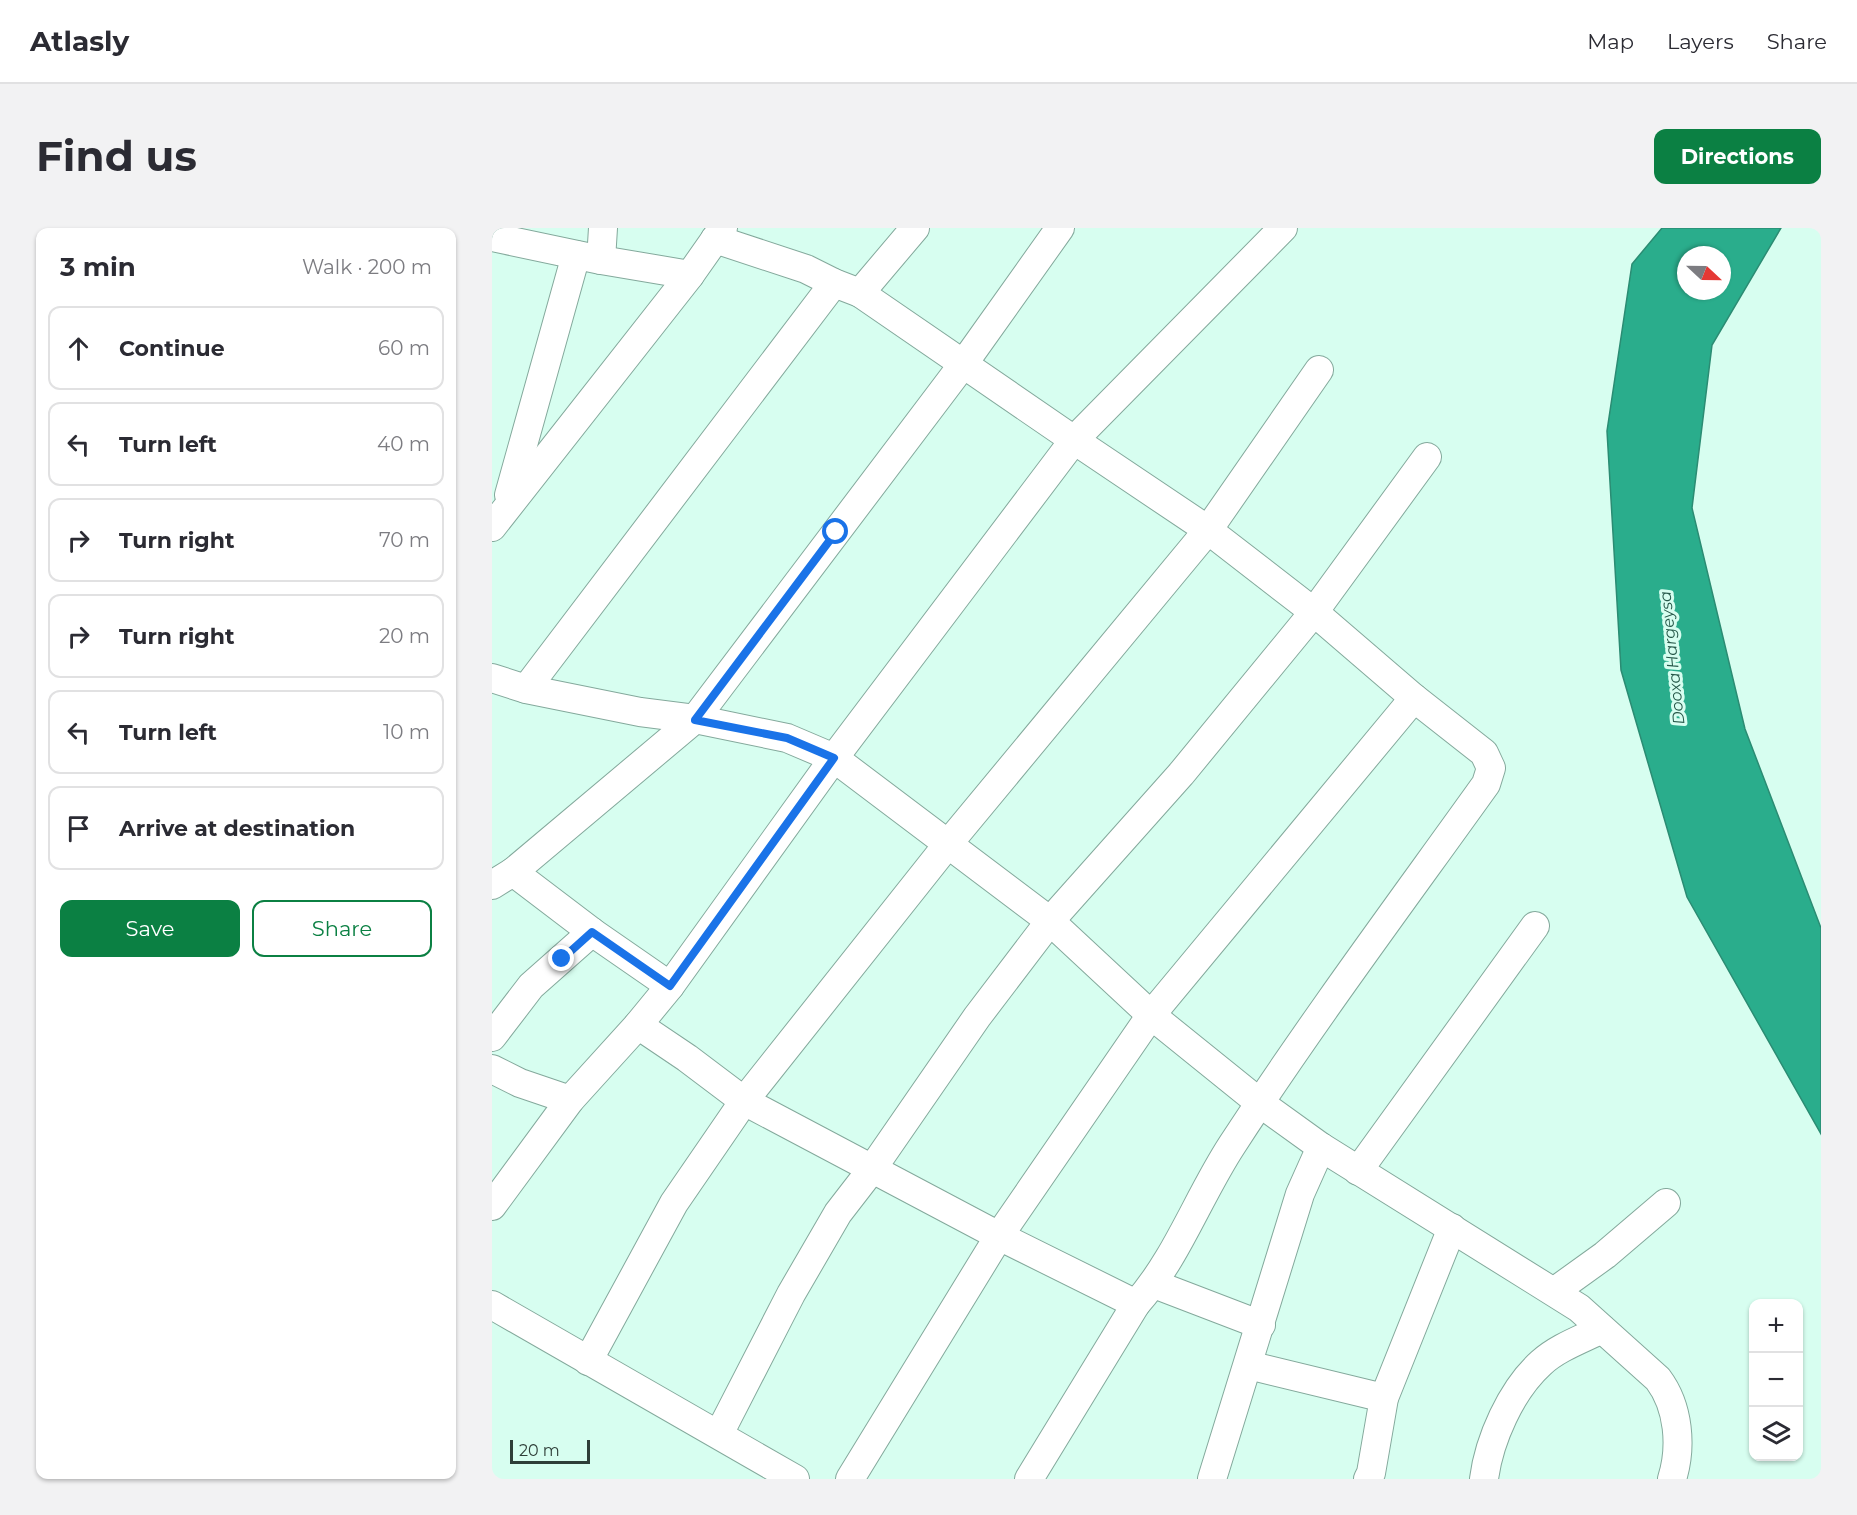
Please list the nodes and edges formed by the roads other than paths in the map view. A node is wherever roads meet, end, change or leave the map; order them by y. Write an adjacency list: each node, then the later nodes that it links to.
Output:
1 (603, 228): 7 (street)
2 (915, 228): 10 (street)
3 (1060, 228): 11 (street)
4 (1283, 228): 13 (street)
5 (719, 233): 8 (street); 9 (street)
6 (492, 237): 7 (street)
7 (589, 257): 8 (street); 15 (street)
8 (690, 275): 15 (street)
9 (834, 283): 10 (street); 19 (street)
10 (860, 293): 11 (street)
11 (963, 363): 13 (street); 21 (street)
12 (1319, 370): 16 (street)
13 (1074, 440): 16 (street); 22 (street)
14 (1427, 458): 17 (street)
15 (499, 517)
16 (1208, 530): 17 (street); 23 (street)
17 (1314, 612): 20 (street); 25 (street)
18 (492, 678): 19 (street)
19 (526, 689): 21 (street)
20 (1414, 698): 29 (street); 35 (street)
21 (695, 720): 22 (street); 24 (street)
22 (834, 758): 23 (street); 28 (street)
23 (948, 844): 25 (street); 34 (street)
24 (502, 878): 27 (street)
25 (1050, 921): 29 (street); 37 (street)
26 (1535, 926): 38 (street)
27 (592, 932): 28 (street); 31 (street)
28 (670, 986): 30 (street)
29 (1151, 1015): 35 (street); 42 (street)
30 (638, 1025): 33 (street); 34 (street)
31 (492, 1037)
32 (492, 1069): 33 (street)
33 (570, 1100): 40 (street)
34 (744, 1101): 37 (street); 48 (street)
35 (1260, 1103): 36 (street); 44 (street)
36 (1321, 1148): 38 (street); 46 (street)
37 (872, 1170): 42 (street); 51 (street)
38 (1358, 1171): 41 (street)
39 (1666, 1203): 43 (street)
40 (492, 1206)
41 (1452, 1228): 43 (street); 50 (street)
42 (999, 1236): 44 (street); 53 (street)
43 (1554, 1291): 47 (street)
44 (1145, 1294): 46 (street); 54 (street)
45 (492, 1305): 48 (street)
46 (1261, 1325): 49 (street)
47 (1602, 1329): 57 (street); 58 (street)
48 (588, 1361): 51 (street)
49 (1248, 1365): 50 (street); 55 (street)
50 (1384, 1398): 56 (street)
51 (719, 1434): 52 (street)
52 (795, 1479)
53 (850, 1479)
54 (1029, 1479)
55 (1212, 1479)
56 (1368, 1479)
57 (1484, 1479)
58 (1672, 1479)

